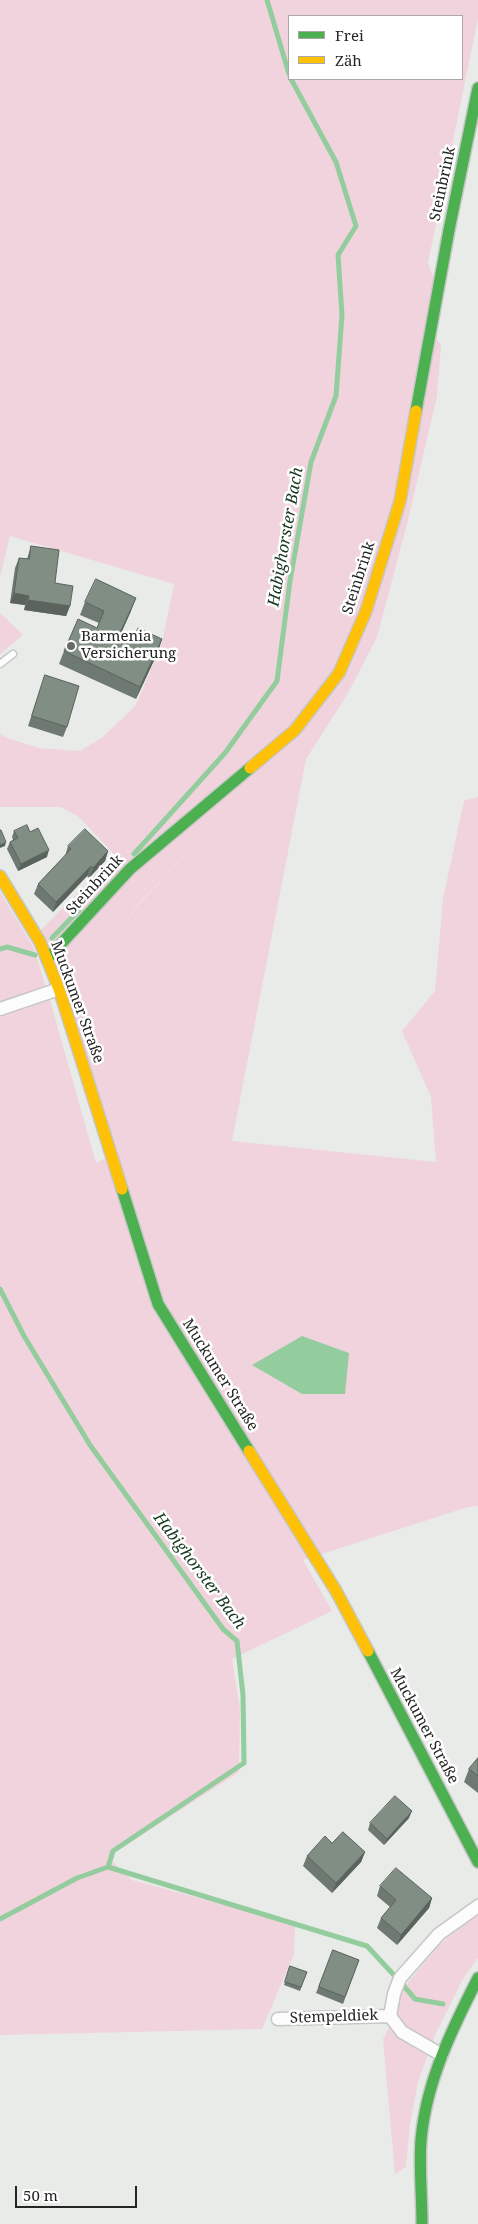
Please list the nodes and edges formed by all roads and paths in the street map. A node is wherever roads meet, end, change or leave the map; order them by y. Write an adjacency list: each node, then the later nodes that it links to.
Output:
1 (478, 88): 5 (street, Steinbrink)
2 (13, 654): 3 (lane)
3 (0, 664)
4 (0, 876): 5 (street, Muckumer Straße)
5 (48, 959): 6 (street, Muckumer Straße)
6 (59, 989): 7 (street); 8 (street, Muckumer Straße)
7 (0, 1009)
8 (478, 1862)
9 (478, 1906): 11 (street, Stempeldiek)
10 (478, 1978): 13 (street)
11 (390, 2016): 12 (street, Stempeldiek); 13 (street, Stempeldiek)
12 (278, 2019)
13 (442, 2055): 14 (street)
14 (422, 2224)

